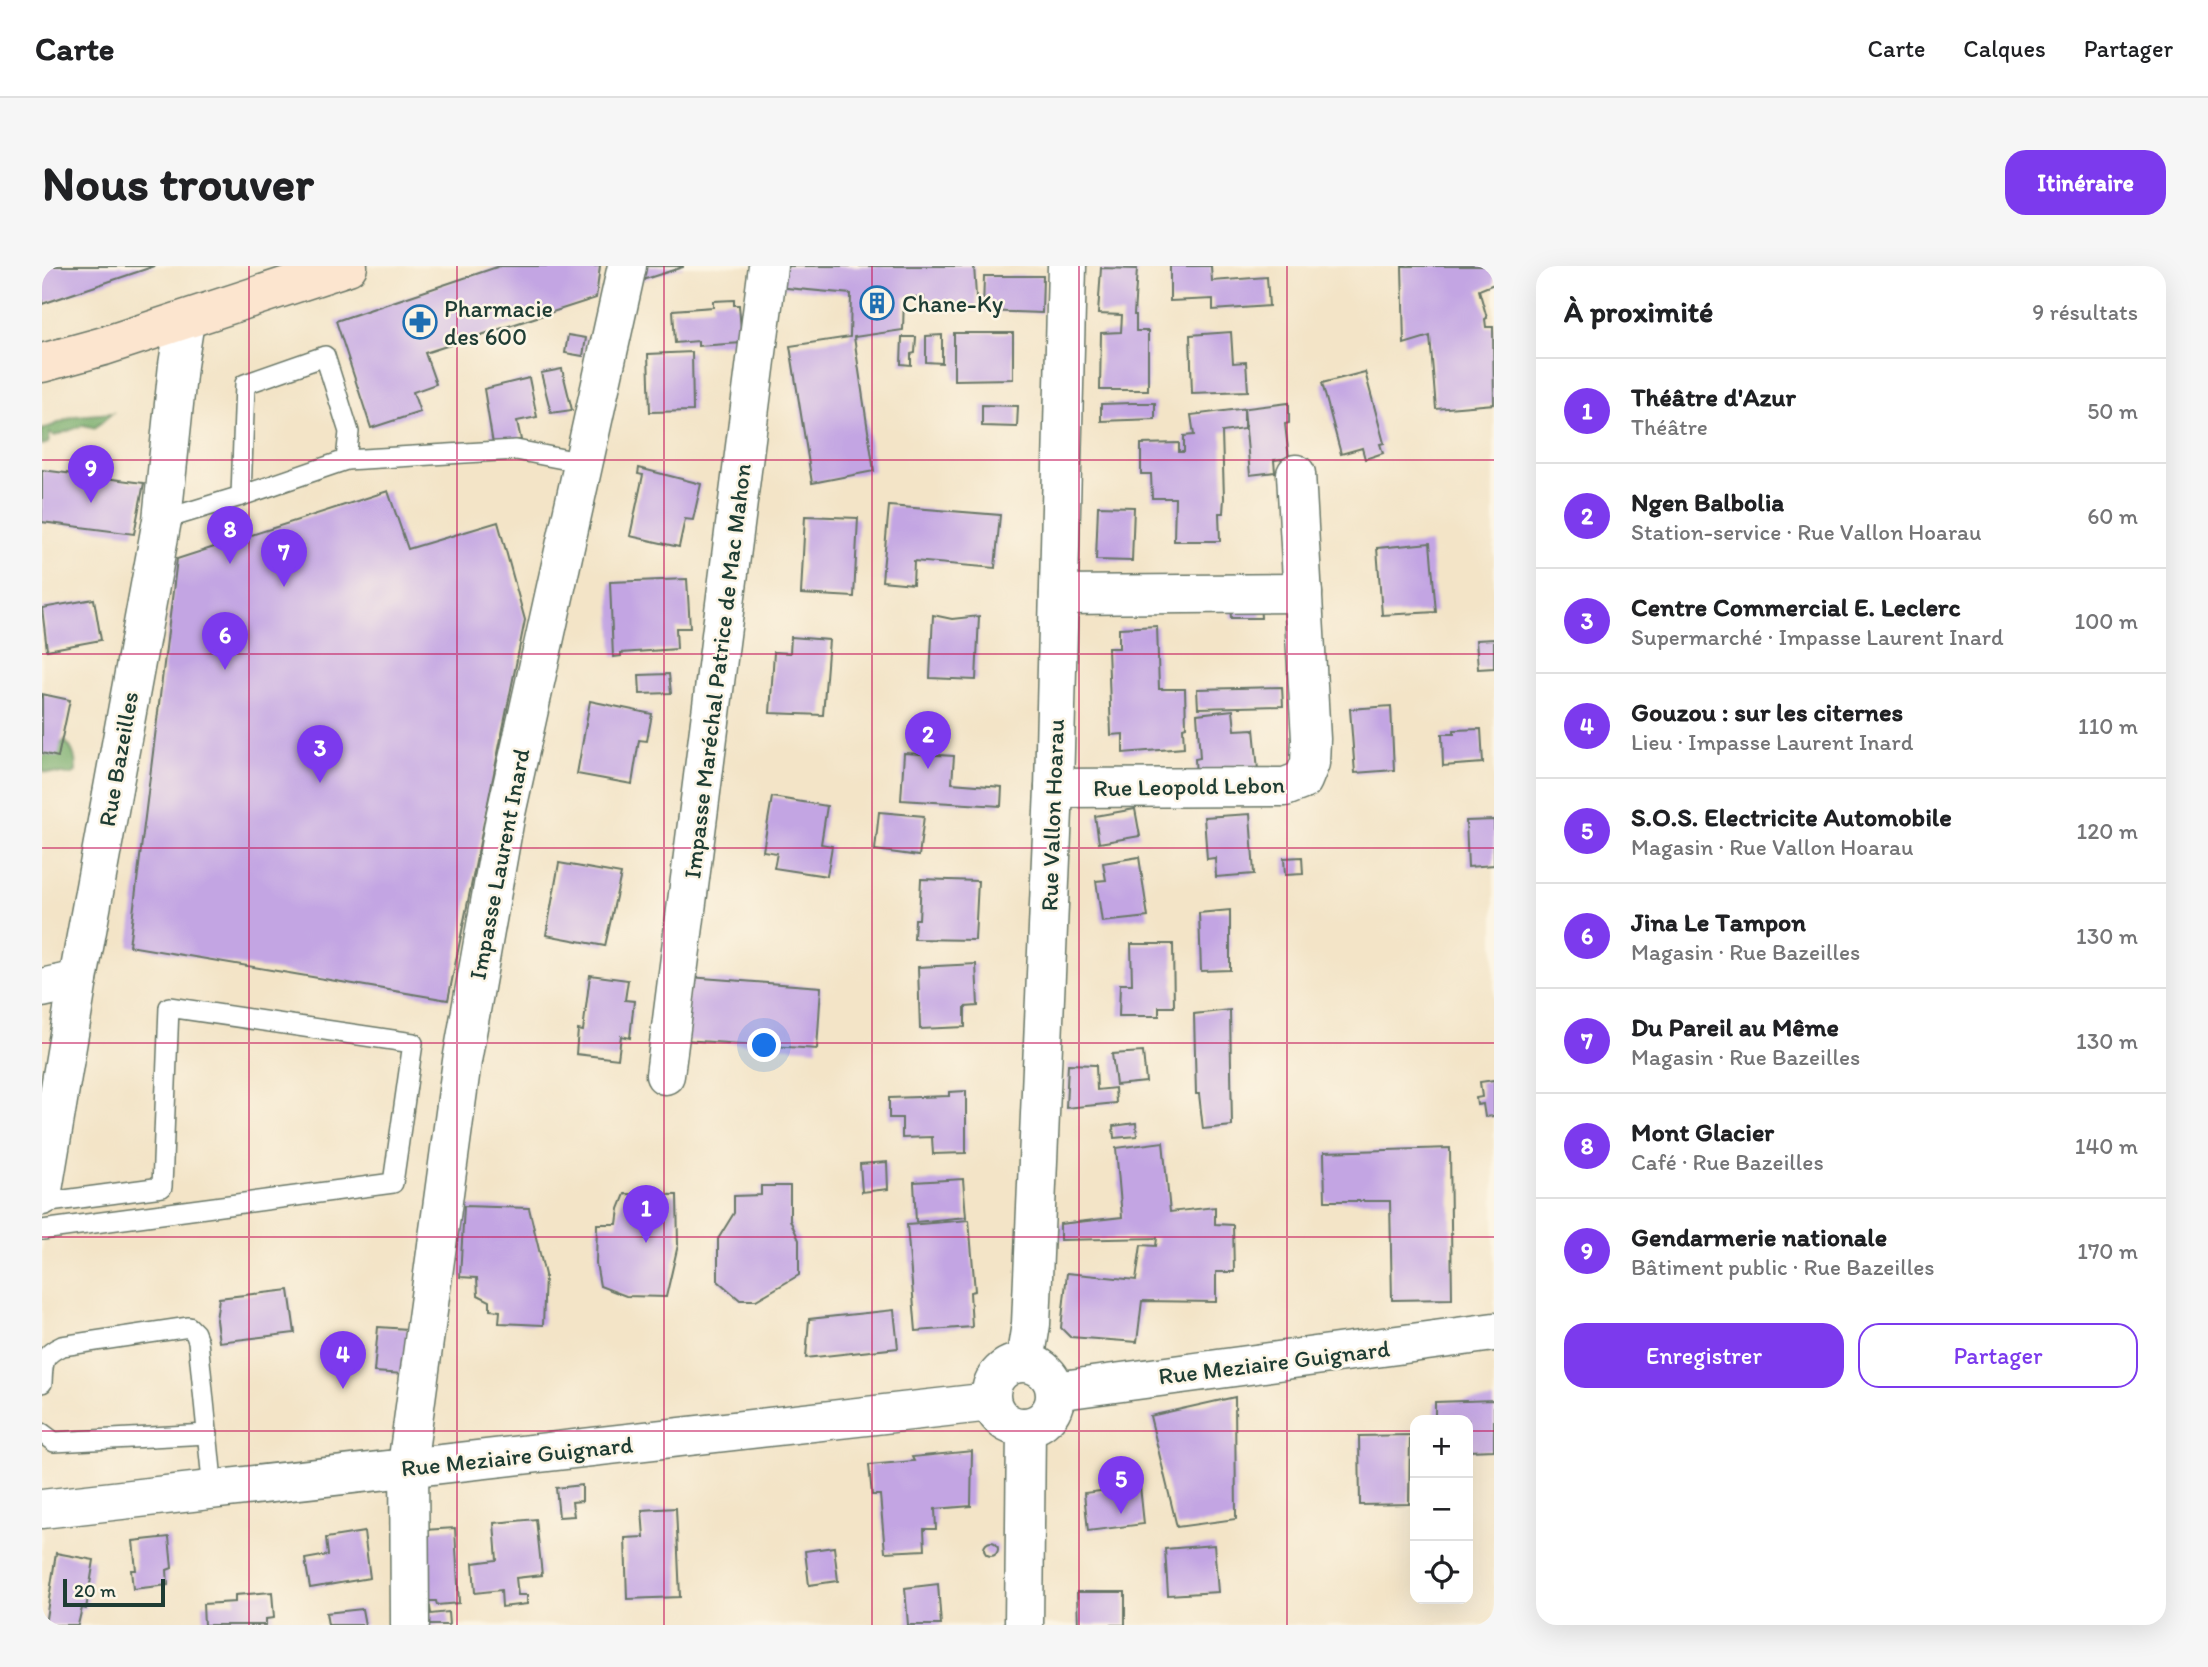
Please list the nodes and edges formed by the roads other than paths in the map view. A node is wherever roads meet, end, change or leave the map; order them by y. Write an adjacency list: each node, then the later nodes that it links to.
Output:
1 (348, 266): 5 (main road)
2 (626, 266): 8 (street, Impasse Laurent Inard)
3 (768, 266): 16 (street, Impasse Maréchal Patrice de Mac Mahon)
4 (1067, 266): 13 (street, Rue Vallon Hoarau)
5 (185, 321): 6 (main road); 11 (street, Rue Bazeilles)
6 (42, 363)
7 (346, 460): 8 (lane); 10 (lane); 10 (lane)
8 (584, 463): 28 (street, Impasse Laurent Inard)
9 (1296, 474): 12 (street, Rue Leopold Lebon)
10 (241, 496): 11 (lane)
11 (162, 520): 15 (street, Rue Bazeilles)
12 (1303, 593): 13 (street); 14 (street, Rue Leopold Lebon)
13 (1059, 595): 14 (street, Rue Vallon Hoarau)
14 (1054, 788): 21 (street, Rue Vallon Hoarau)
15 (60, 984): 17 (street, Rue Bazeilles)
16 (665, 1076)
17 (42, 1196)
18 (42, 1203): 19 (lane)
19 (42, 1230)
20 (1494, 1332): 23 (street, Rue Meziaire Guignard)
21 (1025, 1362): 23 (street); 24 (street)
22 (42, 1383): 27 (lane)
23 (1055, 1391): 25 (street)
24 (991, 1402): 25 (street); 28 (street, Rue Meziaire Guignard)
25 (1026, 1427): 32 (street)
26 (42, 1433): 27 (lane)
27 (208, 1434): 29 (lane)
28 (409, 1469): 29 (street, Rue Meziaire Guignard); 31 (street, Impasse Laurent Inard)
29 (213, 1491): 30 (street, Rue Meziaire Guignard)
30 (42, 1508)
31 (410, 1625)
32 (1024, 1625)

